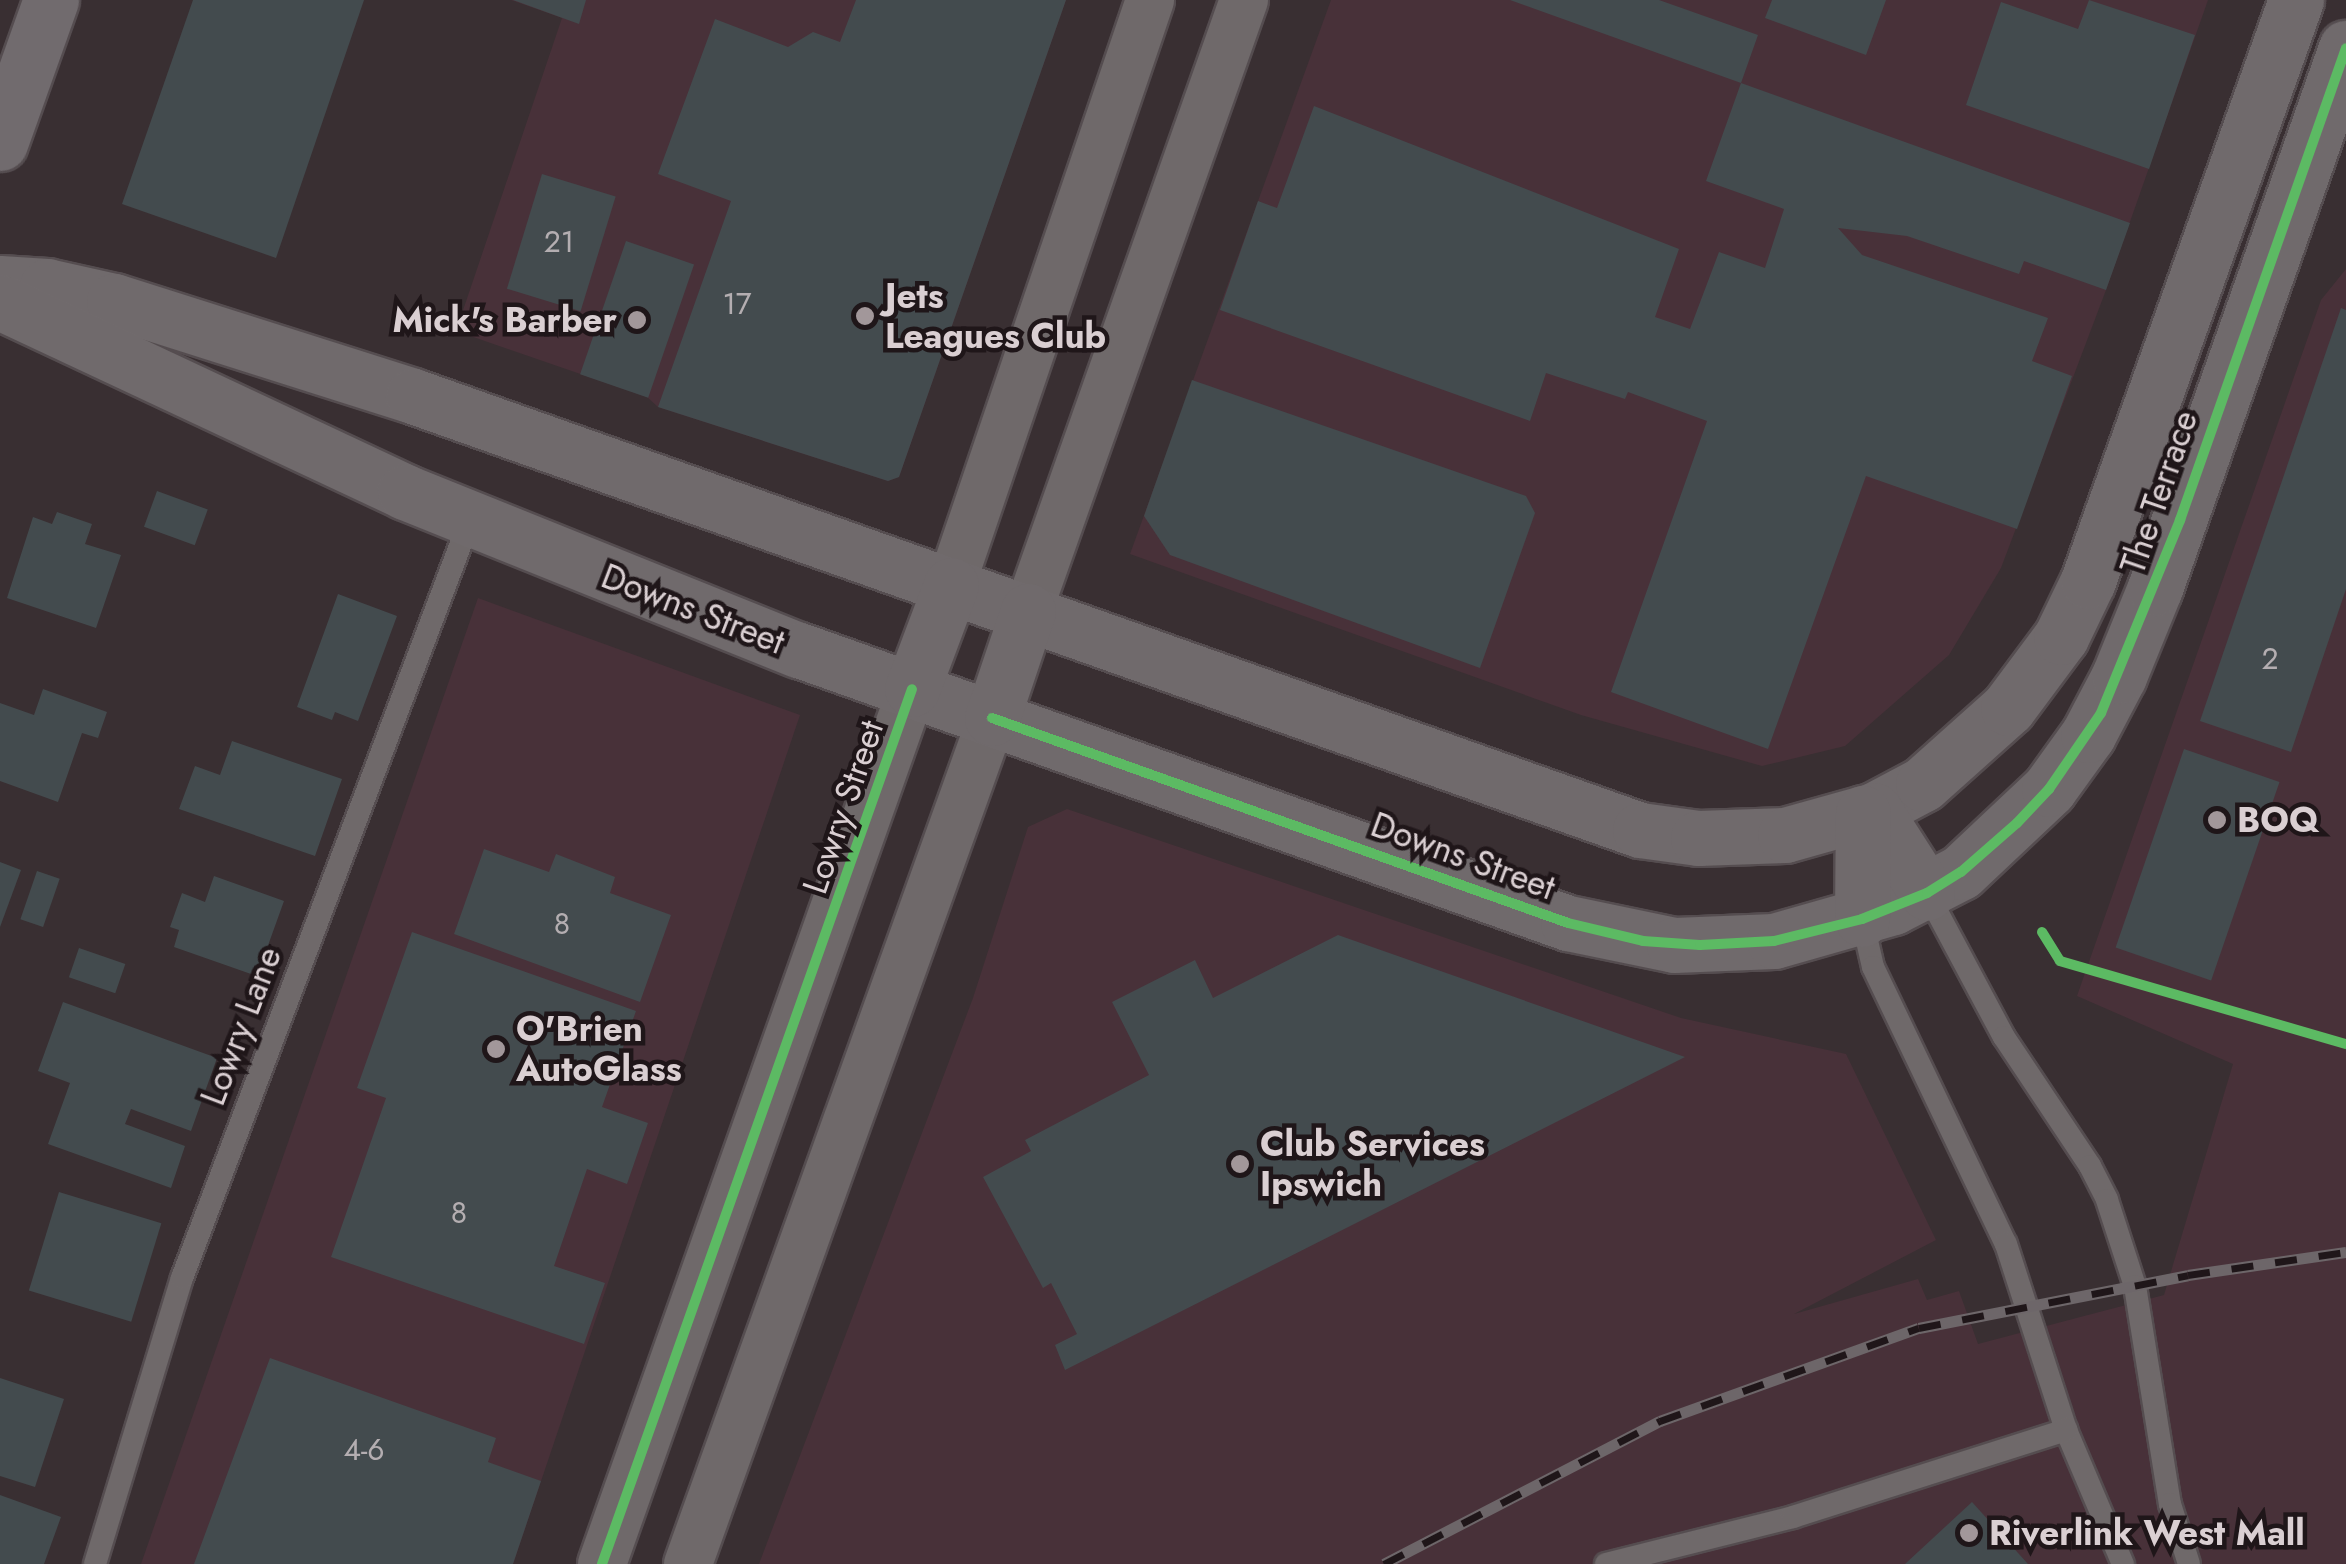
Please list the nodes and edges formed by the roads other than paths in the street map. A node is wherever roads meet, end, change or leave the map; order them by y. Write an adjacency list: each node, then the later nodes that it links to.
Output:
1 (50, 0): 6 (street)
2 (1150, 0): 10 (street, Lowry Street)
3 (1244, 0): 11 (street)
4 (2296, 0): 14 (main road, The Terrace)
5 (2346, 48): 15 (main road, The Terrace)
6 (0, 143)
7 (0, 283): 10 (main road)
8 (0, 302): 9 (main road, Downs Street)
9 (470, 520): 12 (main road, Downs Street); 18 (lane, Lowry Lane)
10 (951, 585): 11 (main road); 12 (main road, Lowry Street)
11 (1028, 612): 13 (main road); 14 (main road)
12 (912, 690): 13 (main road, Downs Street); 19 (street, Lowry Street)
13 (992, 718): 16 (main road, Downs Street); 20 (street)
14 (1868, 811): 15 (main road); 16 (main road)
15 (1927, 893): 16 (main road, Downs Street); 23 (lane)
16 (1862, 919): 17 (lane)
17 (2066, 1430): 21 (lane); 22 (lane)
18 (96, 1564)
19 (602, 1564)
20 (688, 1564)
21 (1606, 1564)
22 (2123, 1564)
23 (2189, 1564)

